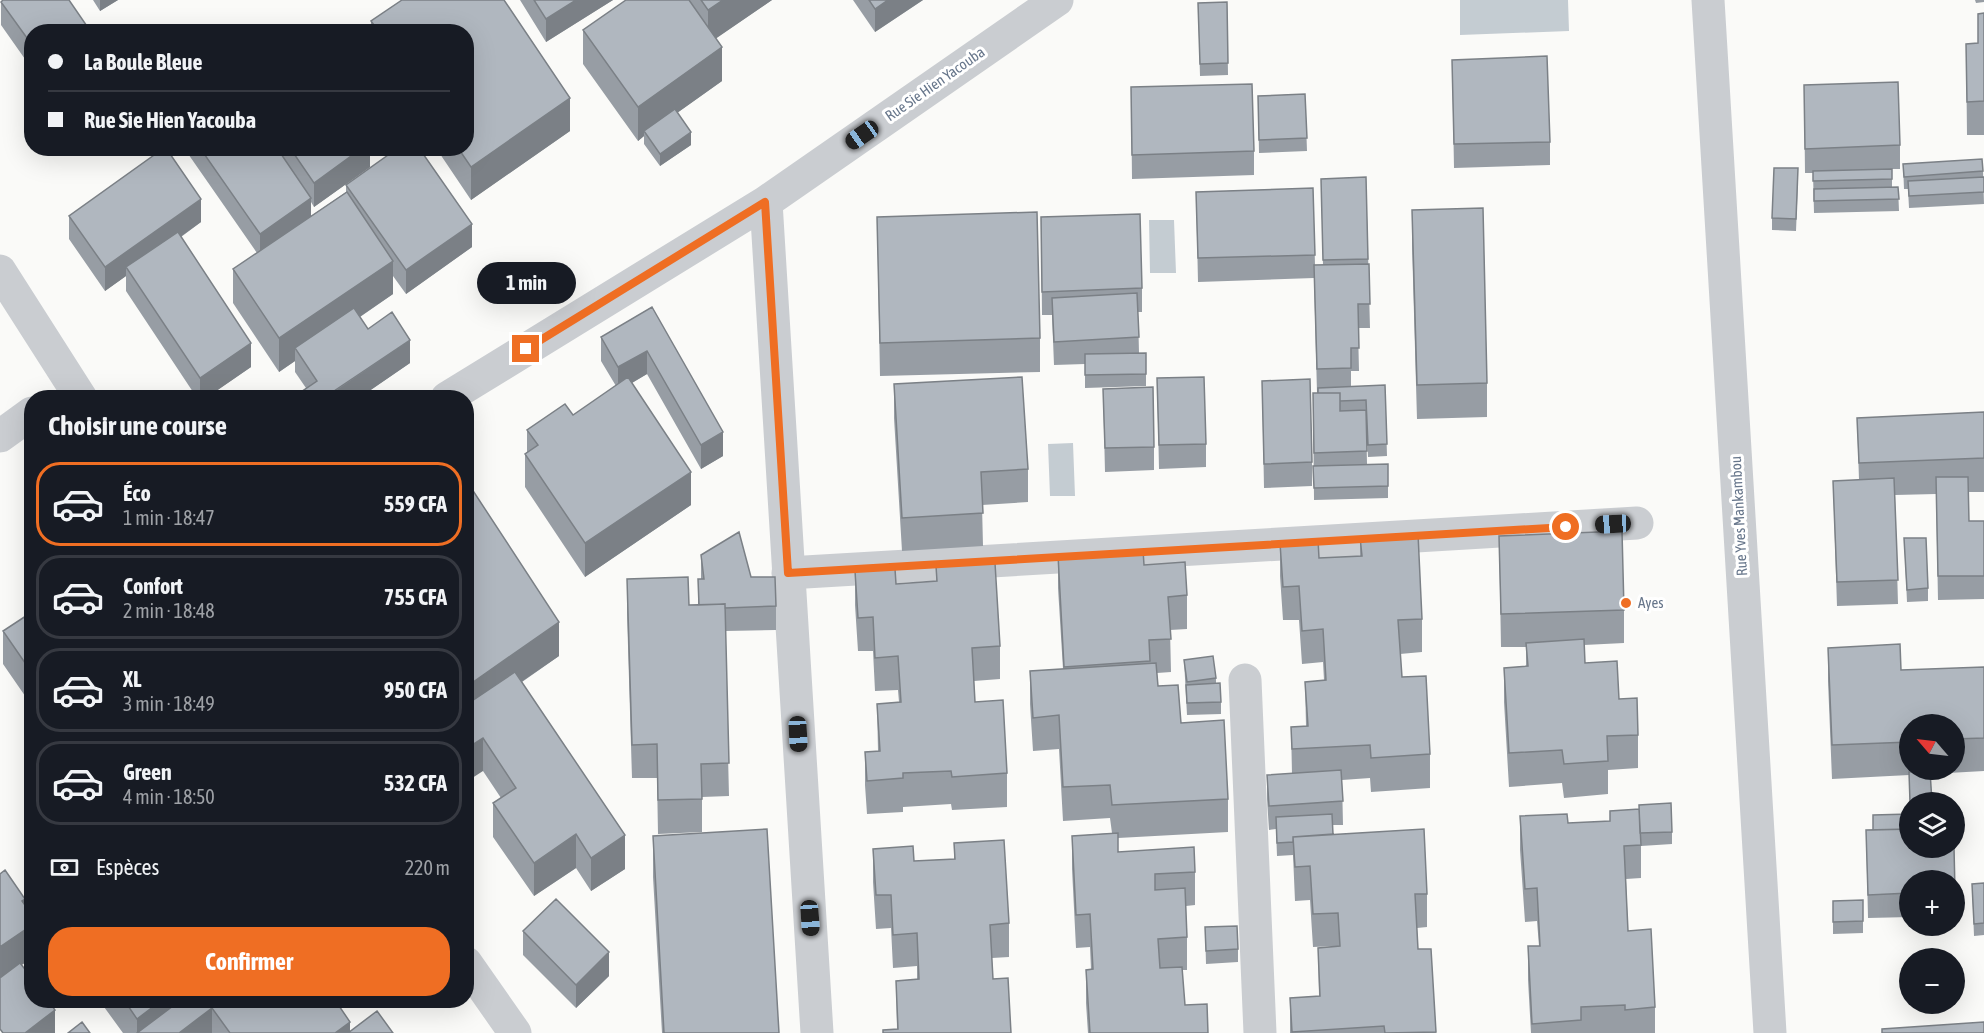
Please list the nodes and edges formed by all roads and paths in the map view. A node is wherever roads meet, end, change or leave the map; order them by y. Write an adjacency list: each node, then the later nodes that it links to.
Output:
1 (1057, 0): 3 (street, Rue Sie Hien Yacouba)
2 (1708, 0): 16 (street, Rue Yves Mankambou)
3 (765, 202): 6 (street, Rue Sie Hien Yacouba); 10 (street)
4 (0, 272): 5 (street)
5 (67, 390)
6 (460, 390)
7 (24, 419): 8 (street)
8 (0, 436)
9 (1637, 522): 10 (street)
10 (788, 573): 14 (street)
11 (1245, 680): 15 (street)
12 (474, 974): 13 (street)
13 (515, 1033)
14 (817, 1033)
15 (1260, 1033)
16 (1770, 1033)

